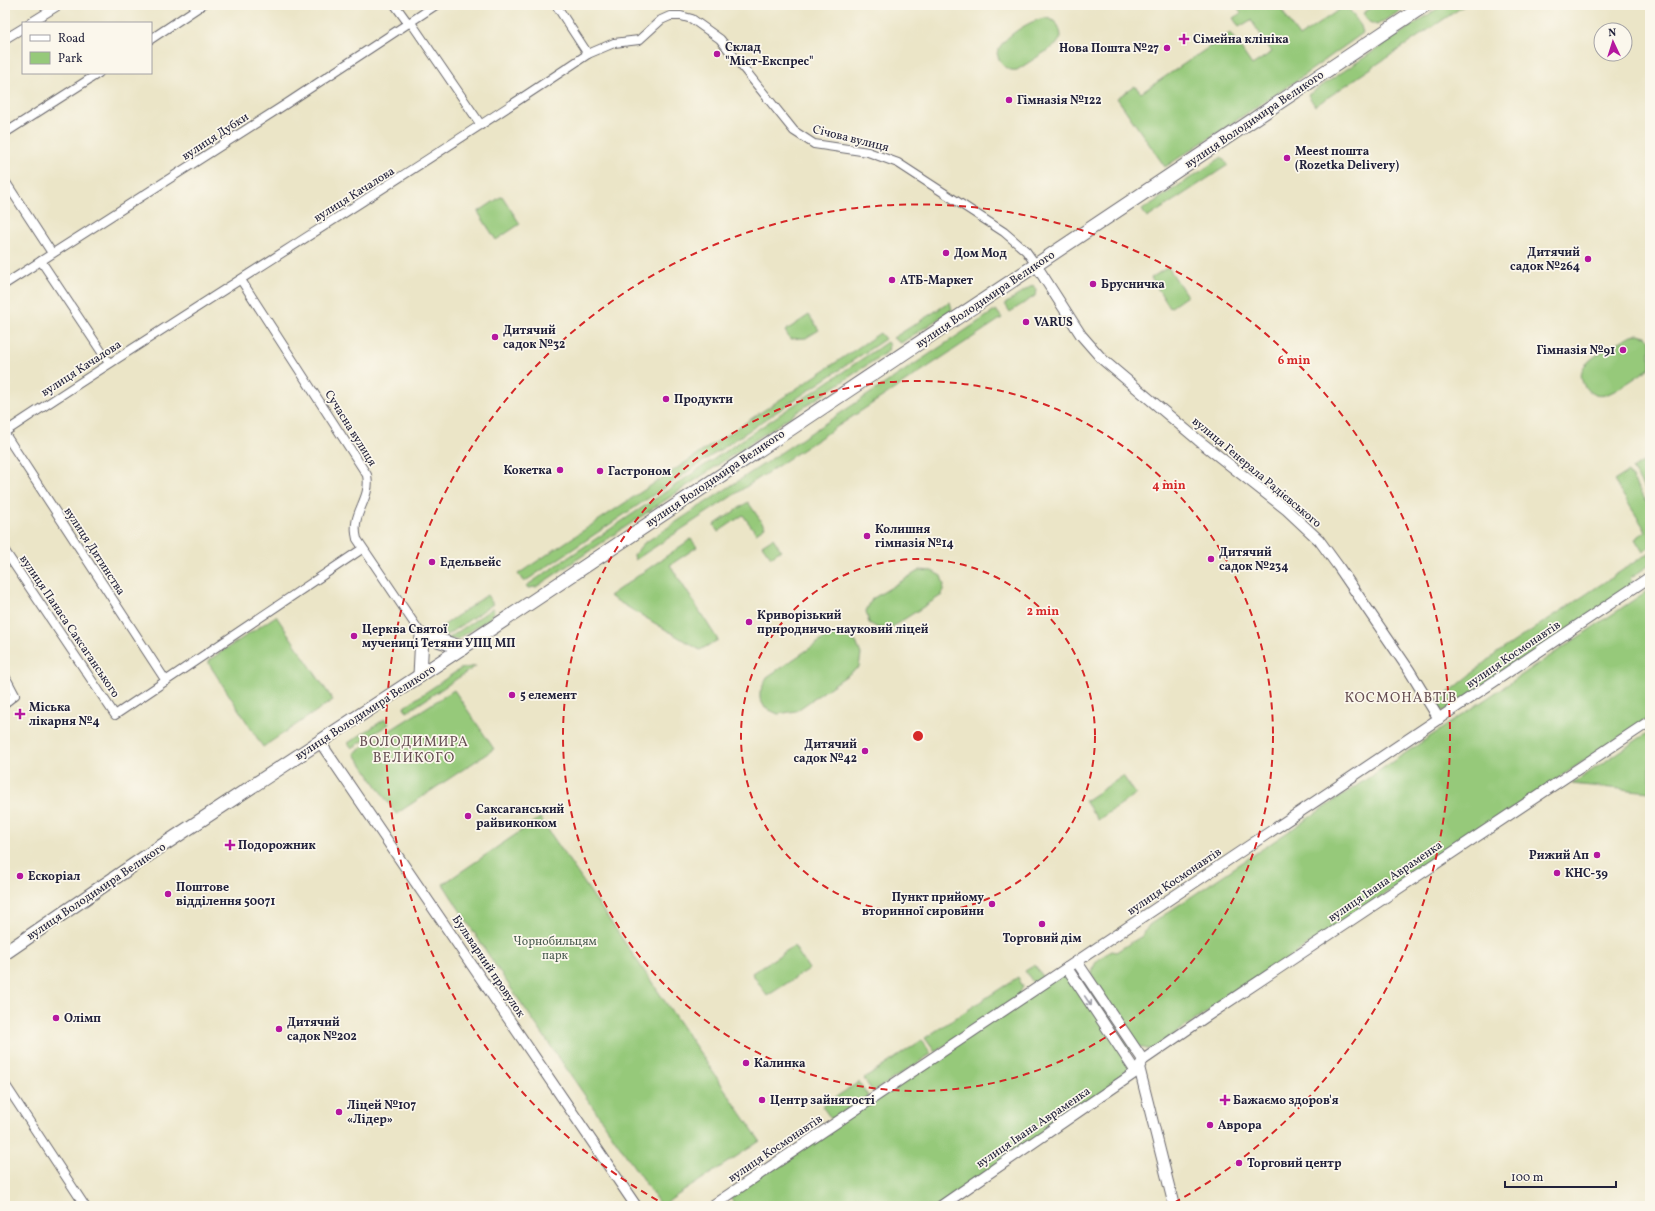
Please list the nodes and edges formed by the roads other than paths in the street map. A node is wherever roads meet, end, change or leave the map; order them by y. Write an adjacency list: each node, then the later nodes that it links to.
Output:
1 (59, 5): 7 (street)
2 (202, 5): 10 (street)
3 (395, 5): 8 (street)
4 (436, 5): 8 (street, вулиця Дубки)
5 (556, 5): 13 (street)
6 (1425, 5): 20 (main road, вулиця Володимира Великого)
7 (32, 22)
8 (408, 23): 15 (street); 18 (street, вулиця Дубки)
9 (22, 29): 11 (street)
10 (152, 38)
11 (5, 39)
12 (720, 39): 13 (street, вулиця Качалова); 20 (street, Січова вулиця)
13 (588, 54): 15 (street, вулиця Качалова)
14 (97, 74): 16 (street)
15 (481, 125): 21 (street, вулиця Качалова)
16 (5, 133)
17 (5, 181): 18 (street)
18 (52, 254): 19 (street, вулиця Дубки)
19 (41, 260): 22 (street, вулиця Дубки); 23 (street)
20 (1036, 265): 29 (main road, вулиця Володимира Великого); 34 (street, вулиця Генерала Радієвського)
21 (241, 280): 23 (street, вулиця Качалова); 25 (street, Сучасна вулиця)
22 (5, 284)
23 (109, 363): 24 (street, вулиця Качалова)
24 (5, 433): 32 (street, вулиця Дитинства)
25 (362, 549): 28 (street, Сучасна вулиця); 32 (street)
26 (5, 551): 32 (street, вулиця Панаса Саксаганського)
27 (1650, 577): 34 (street, вулиця Космонавтів)
28 (422, 635): 29 (main road); 31 (main road)
29 (462, 648): 31 (main road, вулиця Володимира Великого)
30 (5, 676): 33 (street)
31 (420, 676): 36 (main road, вулиця Володимира Великого)
32 (166, 681)
33 (5, 703)
34 (1439, 719): 38 (street, вулиця Космонавтів)
35 (1650, 721): 40 (street, вулиця Івана Авраменка)
36 (320, 742): 37 (main road, вулиця Володимира Великого); 43 (street, Бульварний провулок)
37 (5, 952)
38 (1077, 962): 39 (street, вулиця Космонавтів); 40 (street)
39 (1067, 968): 40 (street, one-way to 40); 44 (street, вулиця Космонавтів)
40 (1139, 1067): 45 (street, вулиця Івана Авраменка); 46 (street)
41 (5, 1084): 42 (street)
42 (85, 1206)
43 (636, 1206)
44 (712, 1206)
45 (941, 1206)
46 (1174, 1206)

